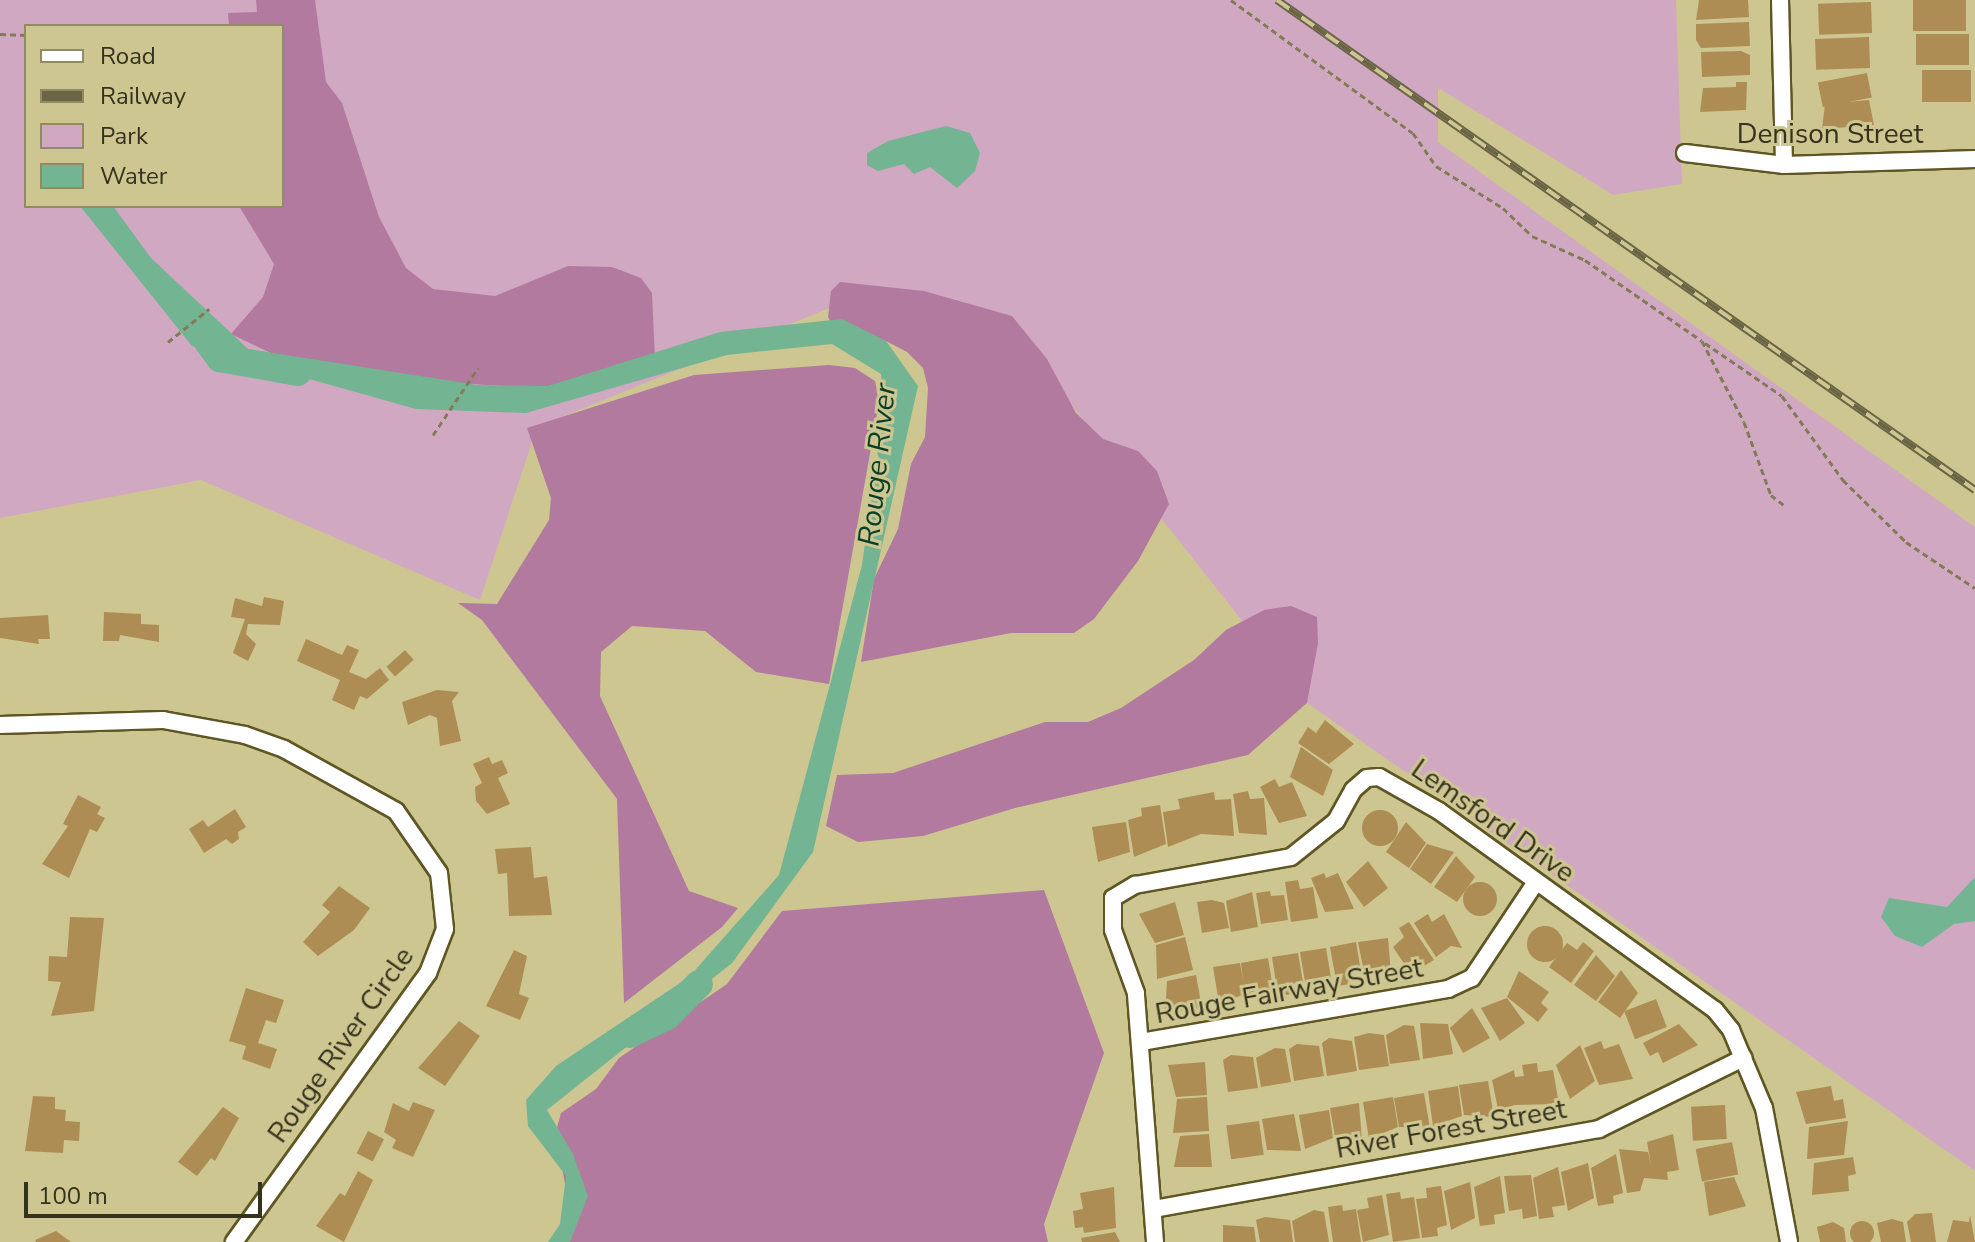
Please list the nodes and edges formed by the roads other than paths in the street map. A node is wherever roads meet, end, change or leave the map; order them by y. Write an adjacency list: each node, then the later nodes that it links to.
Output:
1 (1780, 0): 4 (street)
2 (1685, 153): 4 (street, Denison Street)
3 (1975, 159): 4 (street, Denison Street)
4 (1784, 165)
5 (0, 725): 10 (street, Rouge River Circle)
6 (1536, 882): 7 (street, Rouge Fairway Street); 7 (street, Lemsford Drive); 8 (street, Lemsford Drive)
7 (1141, 1042): 9 (street, Lemsford Drive)
8 (1743, 1058): 9 (street, River Forest Street); 12 (street, Lemsford Drive)
9 (1154, 1209): 11 (street, Lemsford Drive)
10 (234, 1242)
11 (1155, 1242)
12 (1789, 1242)

